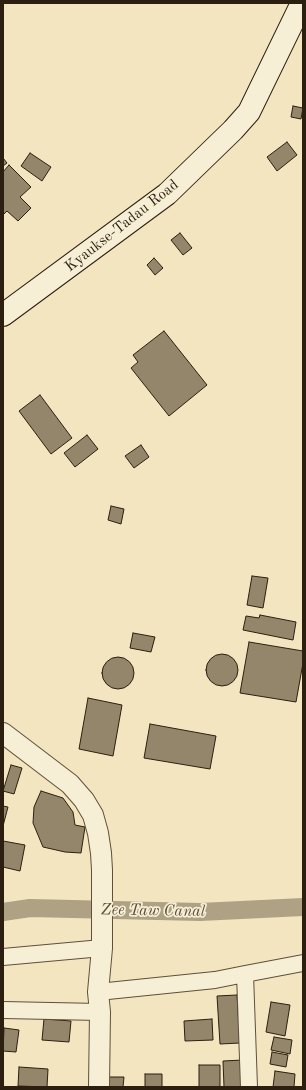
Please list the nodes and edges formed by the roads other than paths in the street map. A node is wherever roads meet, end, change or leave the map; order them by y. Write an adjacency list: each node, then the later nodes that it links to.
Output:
1 (302, 3): 2 (main road, Kyaukse-Tadau Road)
2 (3, 315)
3 (3, 733): 4 (street)
4 (102, 939): 5 (street); 8 (street)
5 (3, 957)
6 (303, 963): 7 (street)
7 (245, 974): 8 (street); 12 (street)
8 (98, 992): 10 (street)
9 (3, 1010): 10 (street)
10 (100, 1012): 11 (street)
11 (99, 1087)
12 (249, 1087)

